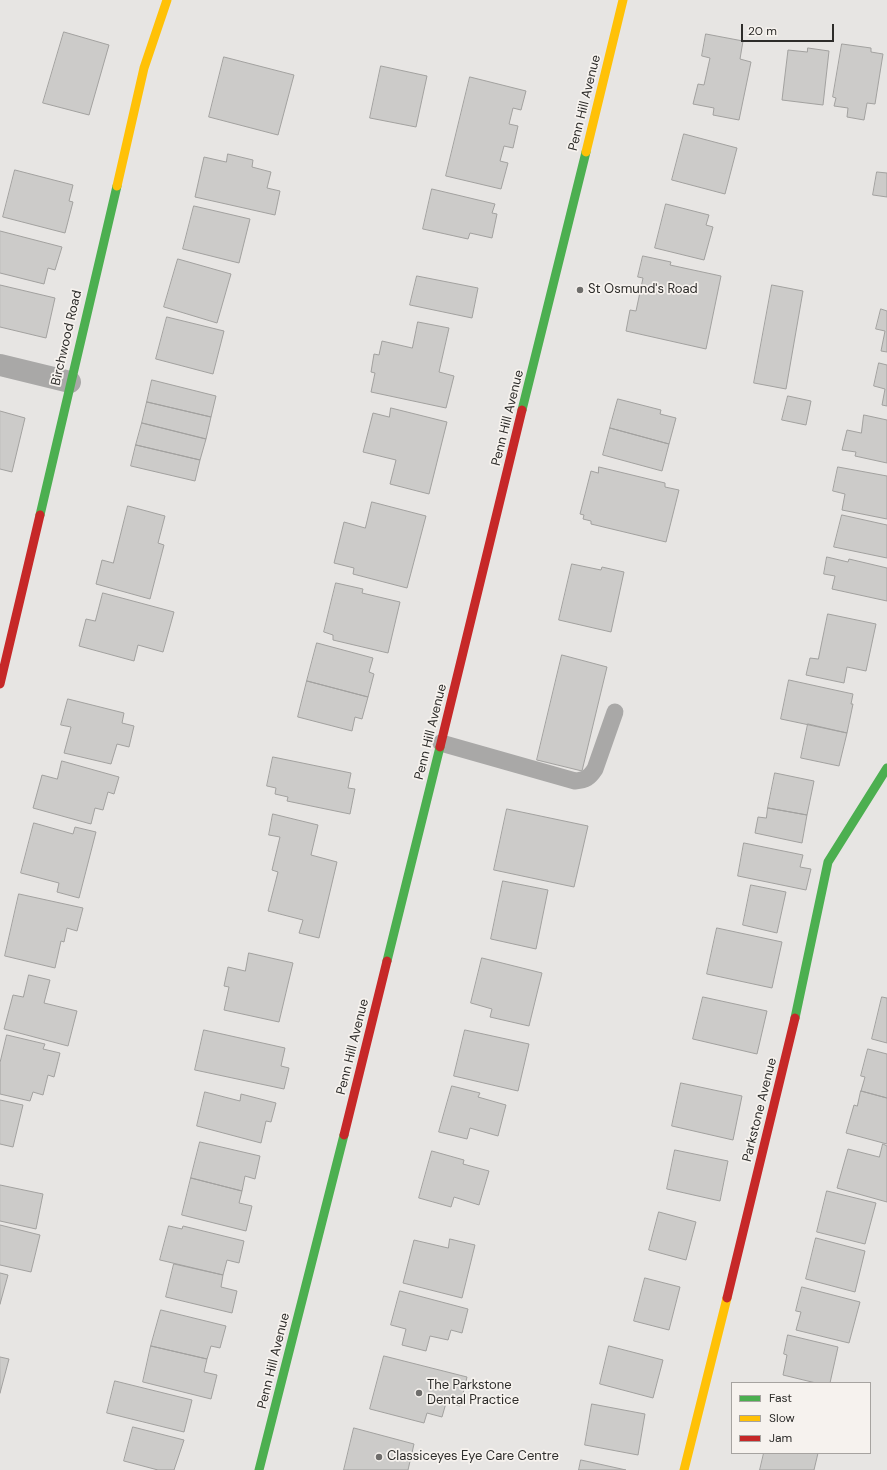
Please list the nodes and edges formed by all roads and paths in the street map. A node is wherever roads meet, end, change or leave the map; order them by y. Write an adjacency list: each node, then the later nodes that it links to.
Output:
1 (167, 0): 4 (street, Birchwood Road)
2 (623, 0): 7 (street, Penn Hill Avenue)
3 (0, 365): 4 (street)
4 (70, 382): 5 (street, Birchwood Road)
5 (0, 684)
6 (615, 712): 7 (lane)
7 (441, 743): 9 (street, Penn Hill Avenue)
8 (887, 768): 10 (street, Parkstone Avenue)
9 (259, 1470)
10 (684, 1470)

